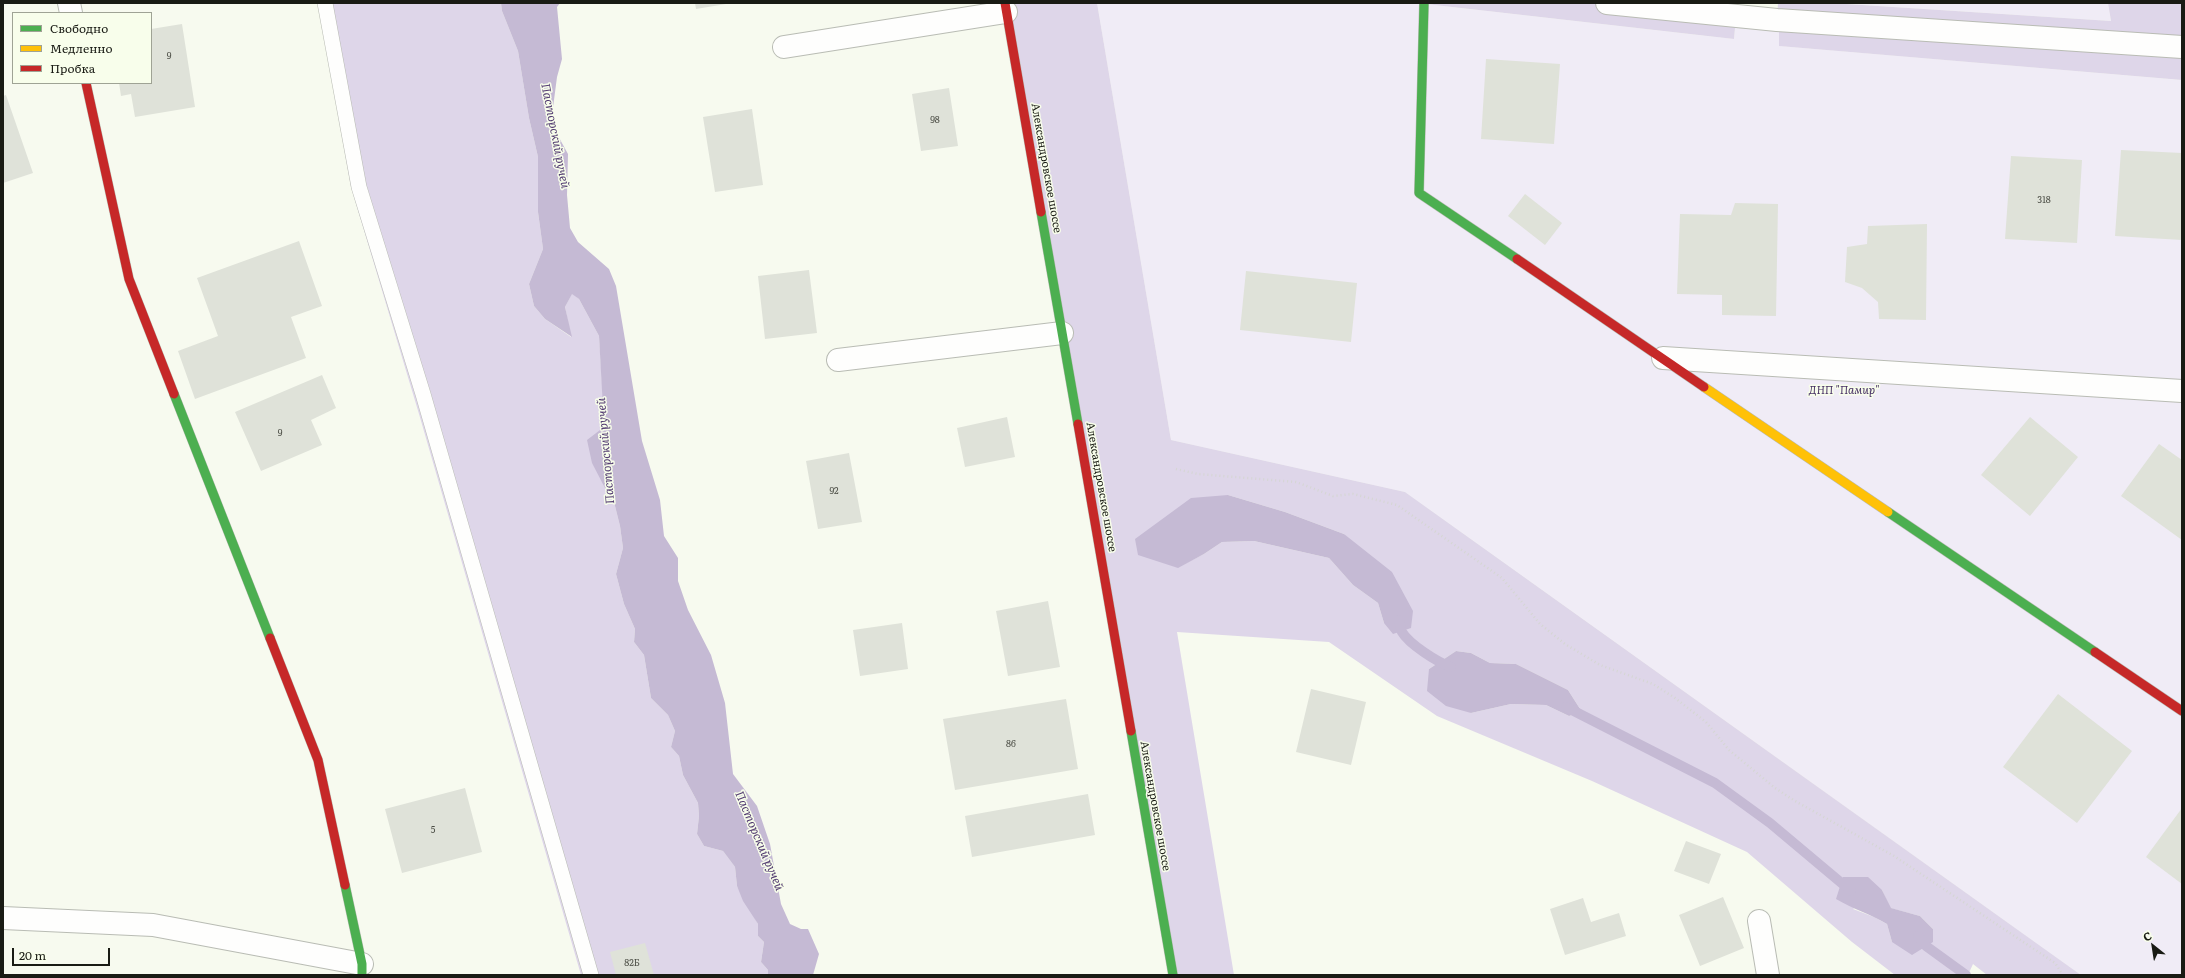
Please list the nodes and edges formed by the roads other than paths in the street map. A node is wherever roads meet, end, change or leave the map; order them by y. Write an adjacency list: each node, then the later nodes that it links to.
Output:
1 (325, 3): 17 (lane)
2 (1424, 3): 10 (street)
3 (1608, 3): 5 (street)
4 (1006, 8): 6 (street); 9 (street, Александровское шоссе)
5 (1764, 11): 7 (street)
6 (784, 47)
7 (2182, 47)
8 (86, 84): 16 (street)
9 (1062, 333): 11 (street); 18 (street, Александровское шоссе)
10 (1663, 358): 12 (street); 13 (street)
11 (838, 360)
12 (2182, 391)
13 (2182, 711)
14 (3, 918): 16 (street)
15 (1758, 921): 19 (street)
16 (362, 969)
17 (591, 975)
18 (1173, 975)
19 (1768, 975)

